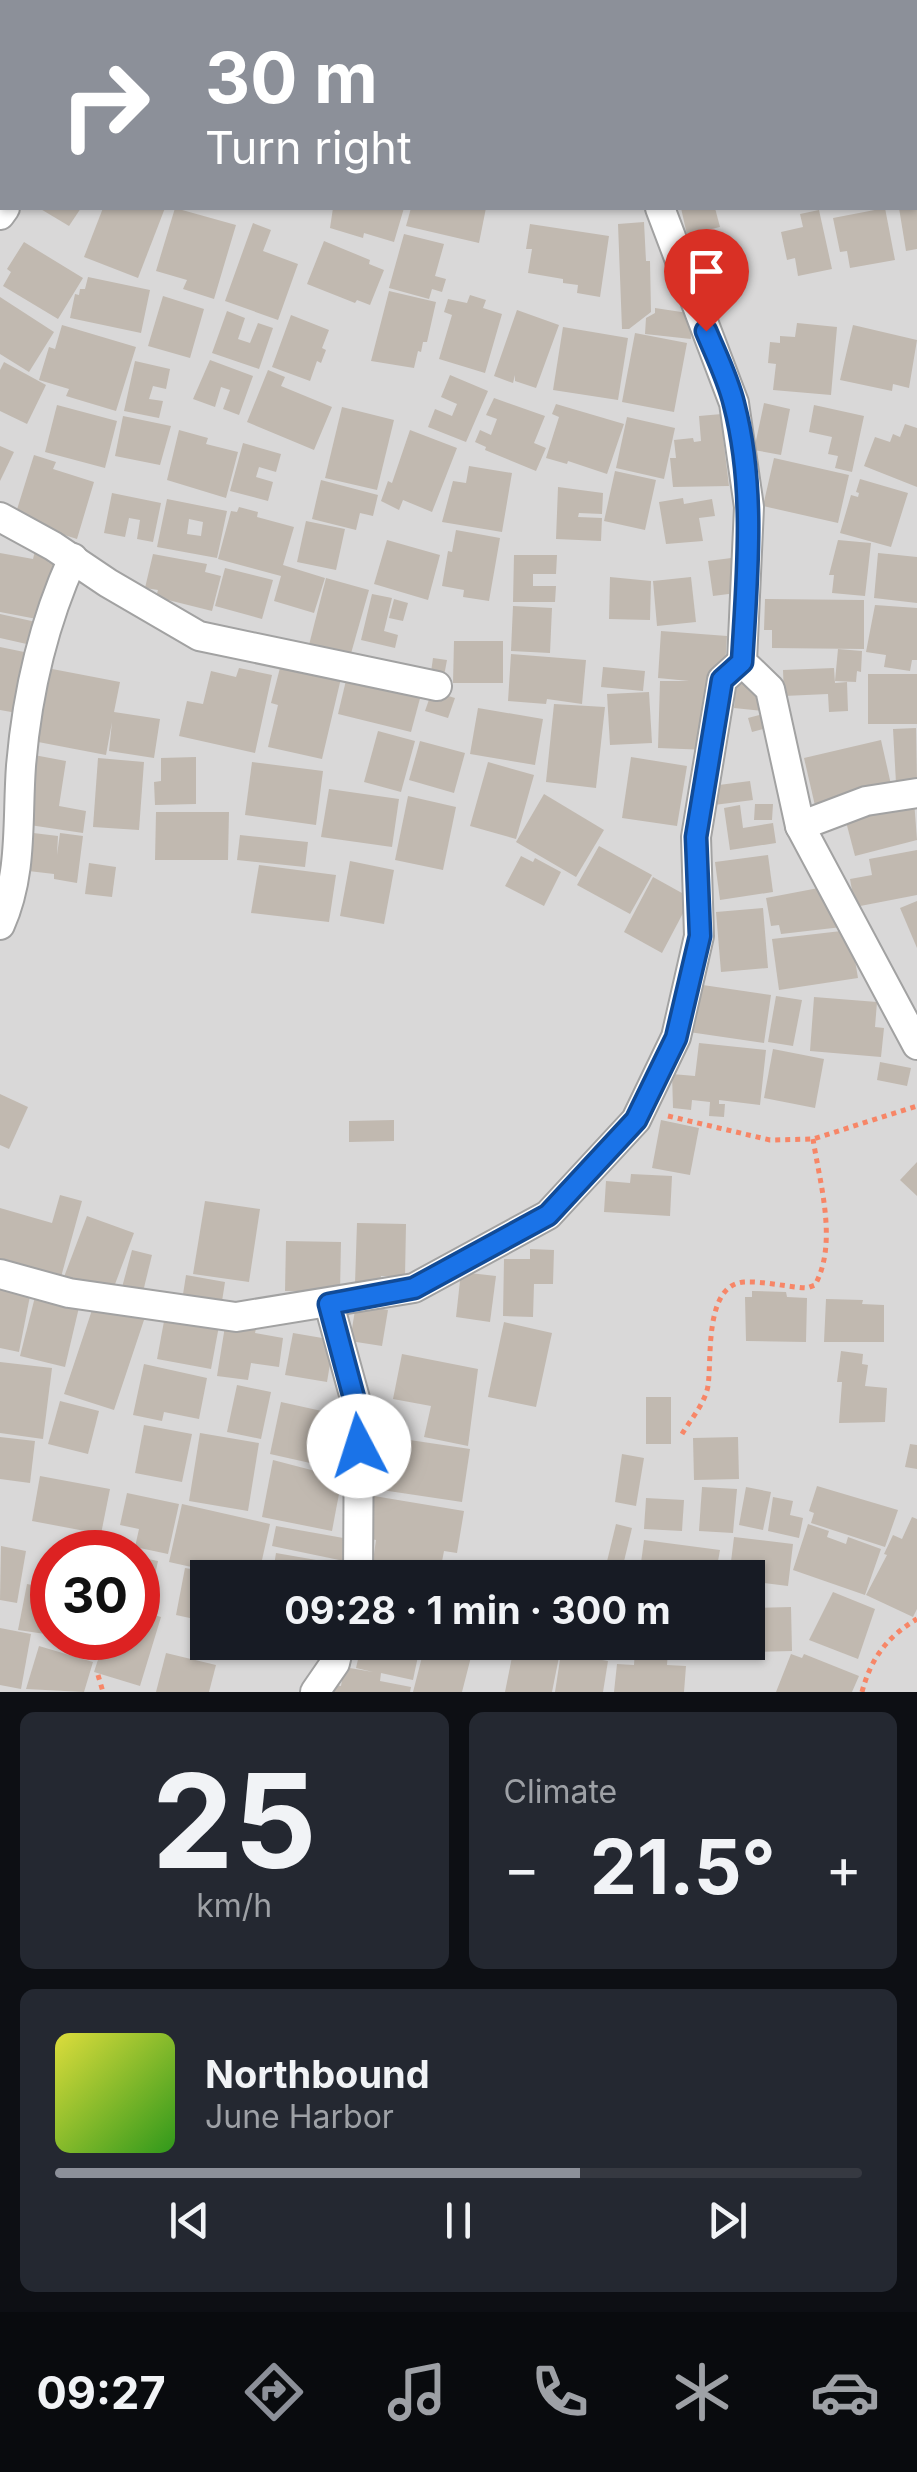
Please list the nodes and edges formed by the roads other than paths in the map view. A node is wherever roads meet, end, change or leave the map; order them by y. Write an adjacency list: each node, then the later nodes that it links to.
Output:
1 (661, 210): 4 (street)
2 (0, 518): 3 (street)
3 (73, 558): 5 (street); 8 (street)
4 (742, 662): 7 (street); 11 (street)
5 (437, 686)
6 (917, 792): 7 (street)
7 (800, 826): 9 (street)
8 (0, 925)
9 (917, 1046)
10 (0, 1274): 11 (street)
11 (329, 1304): 12 (street)
12 (358, 1560)
13 (336, 1660): 14 (street)
14 (315, 1692)

